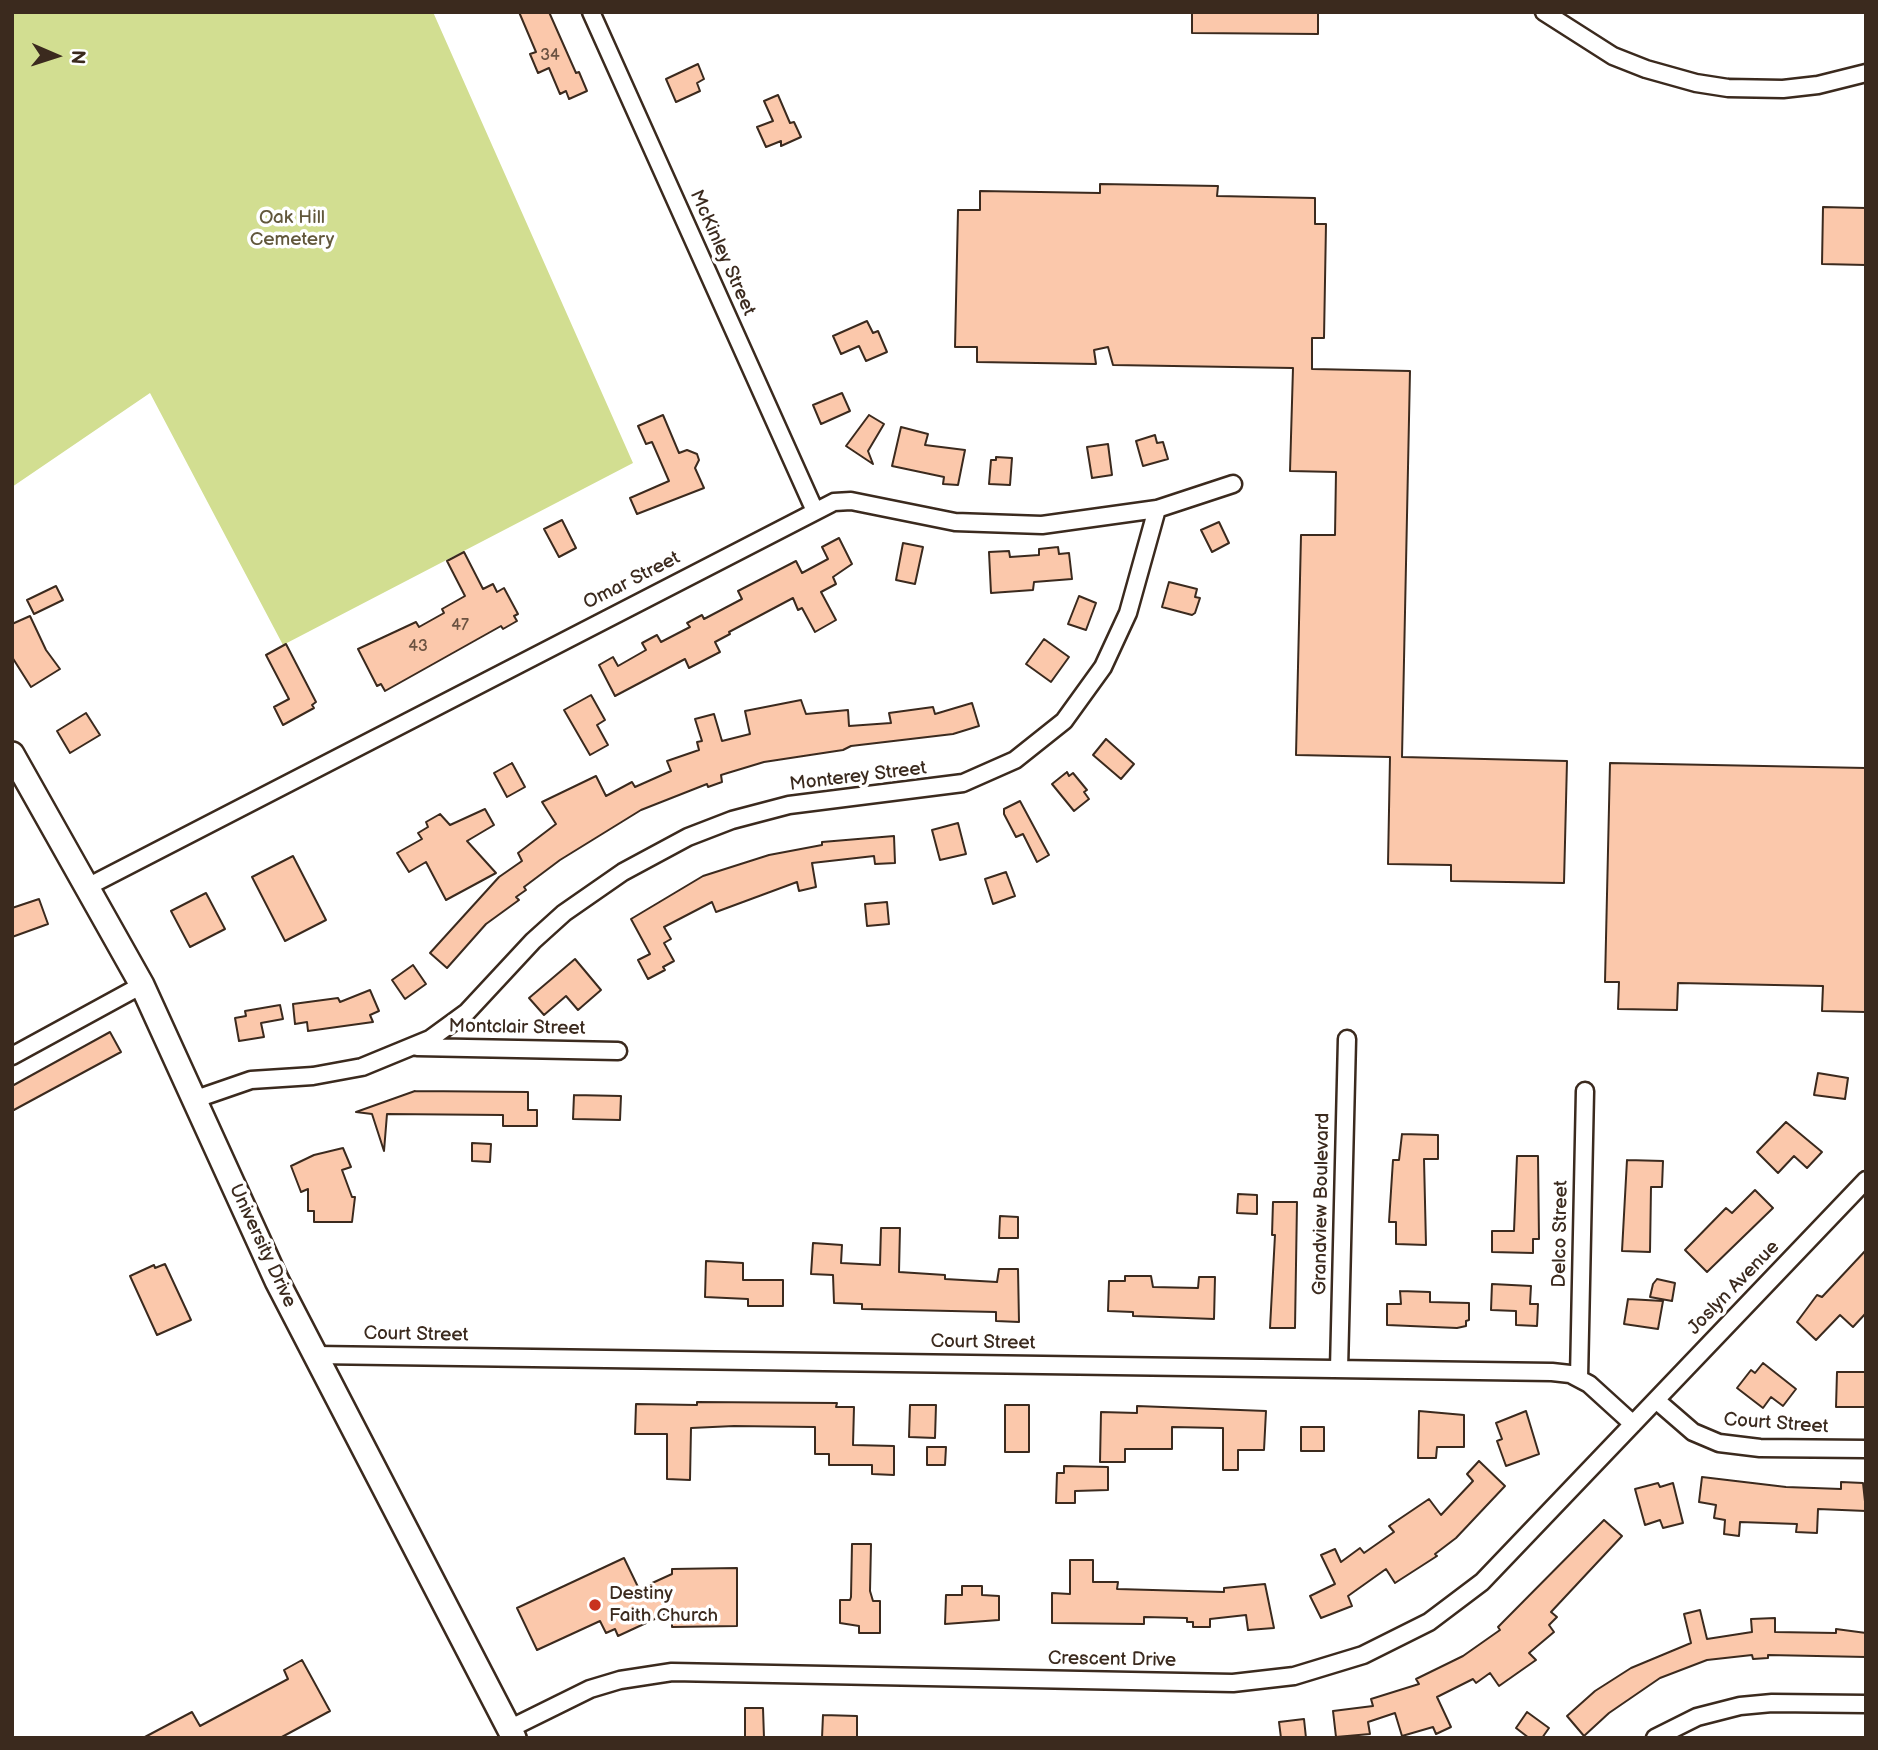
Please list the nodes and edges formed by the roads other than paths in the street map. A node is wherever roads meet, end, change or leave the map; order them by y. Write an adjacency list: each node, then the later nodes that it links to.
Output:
1 (591, 12): 6 (street, McKinley Street)
2 (1544, 12): 3 (street)
3 (1866, 73)
4 (1233, 484): 5 (street, Omar Street)
5 (1157, 509): 6 (street, Omar Street); 11 (street, Monterey Street)
6 (815, 511): 8 (street, Omar Street)
7 (12, 754): 8 (main road, University Drive)
8 (89, 886): 9 (main road, University Drive)
9 (142, 985): 13 (street); 15 (main road, University Drive)
10 (1347, 1040): 18 (street, Grandview Boulevard)
11 (415, 1047): 12 (street, Montclair Street); 15 (street, Monterey Street)
12 (618, 1051)
13 (12, 1056)
14 (1585, 1091): 19 (street, Delco Street)
15 (196, 1099): 17 (main road, University Drive)
16 (1866, 1180): 20 (street, Joslyn Avenue)
17 (314, 1355): 18 (street, Court Street); 24 (main road, University Drive)
18 (1339, 1369): 19 (street, Court Street)
19 (1579, 1378): 21 (street)
20 (1656, 1400): 21 (street, Joslyn Avenue); 22 (street, Court Street)
21 (1633, 1424): 24 (street, Crescent Drive)
22 (1866, 1449)
23 (1866, 1704): 25 (street)
24 (512, 1733)
25 (1655, 1738)

